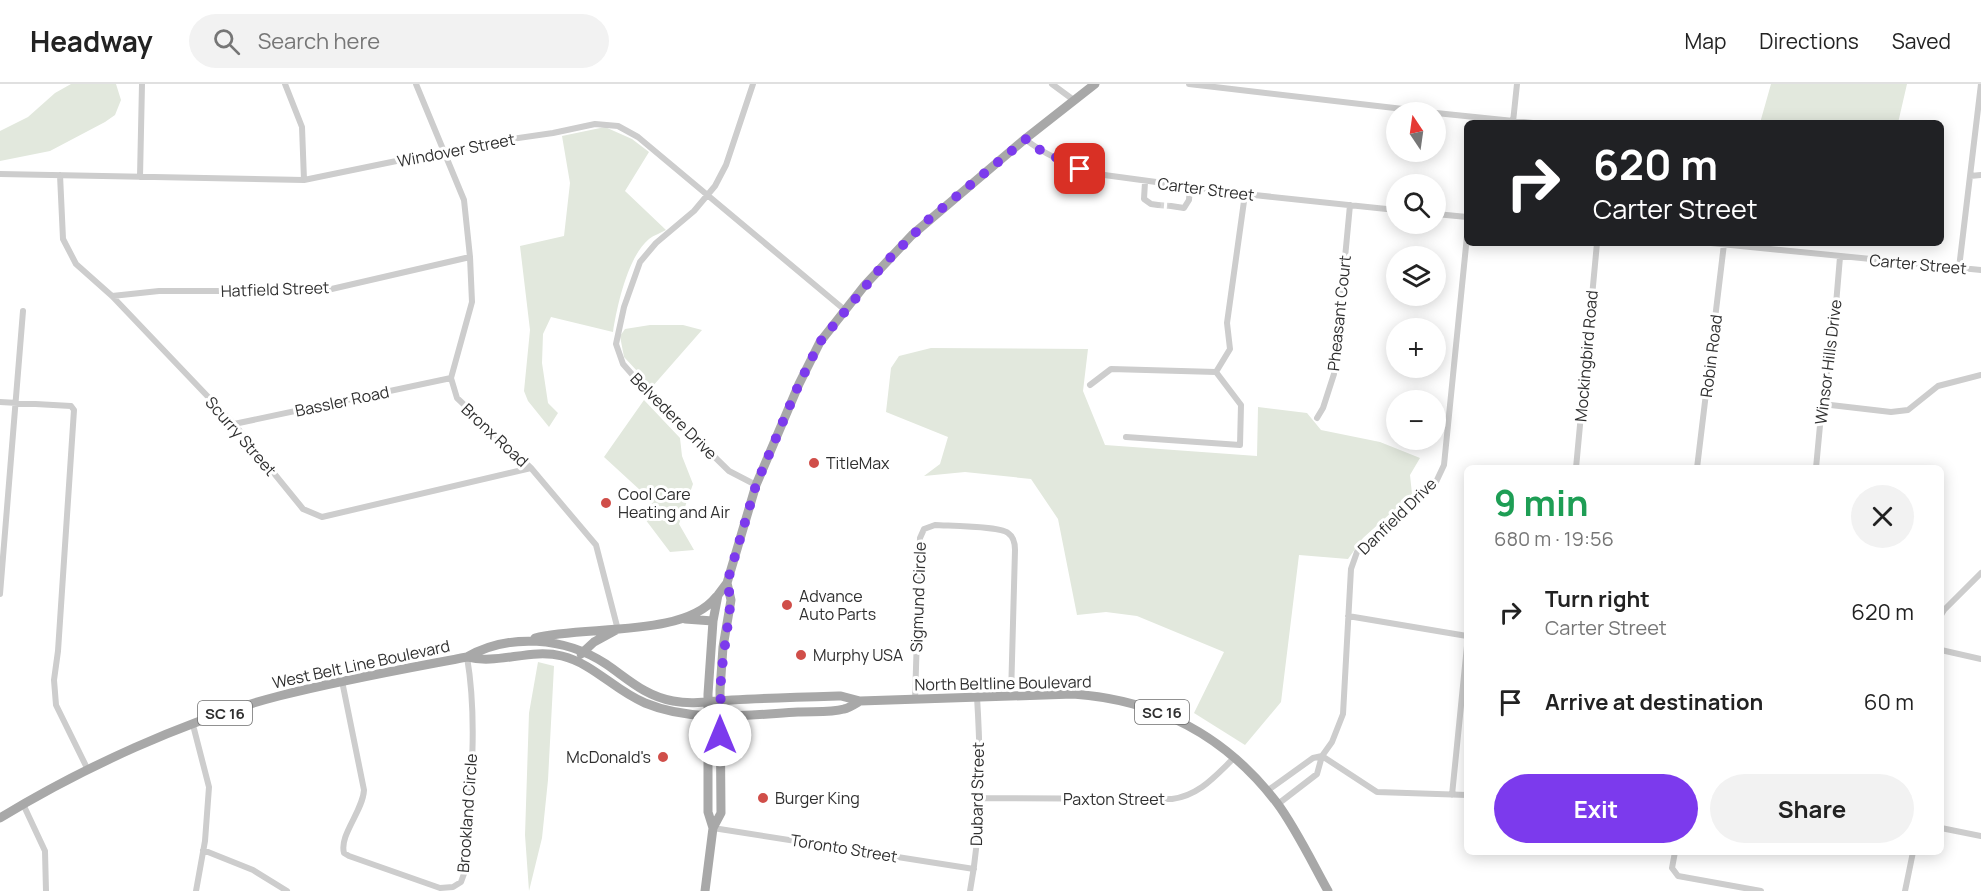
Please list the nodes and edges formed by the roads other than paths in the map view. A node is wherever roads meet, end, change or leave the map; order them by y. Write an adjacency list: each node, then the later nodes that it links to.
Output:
1 (142, 84): 21 (street)
2 (285, 84): 22 (street)
3 (416, 84): 16 (street)
4 (753, 84): 26 (street, Belvedere Drive)
5 (1052, 84): 10 (street)
6 (1095, 84): 10 (main road)
7 (1190, 84): 11 (street)
8 (1517, 84): 14 (street)
9 (1981, 84): 20 (street)
10 (1075, 101): 15 (main road)
11 (1386, 107)
12 (1446, 114): 13 (street)
13 (1496, 120)
14 (1513, 120)
15 (1026, 139): 23 (street, Carter Street); 43 (main road)
16 (444, 152): 22 (street, Windover Street); 26 (street, Windover Street); 37 (street)
17 (0, 174): 18 (street, Windover Street)
18 (60, 175): 21 (street, Windover Street); 41 (street, Scurry Street)
19 (1981, 175): 20 (street)
20 (1970, 176): 39 (street)
21 (140, 177): 22 (street, Windover Street)
22 (304, 180)
23 (1145, 182): 24 (street, Carter Street); 27 (street)
24 (1190, 188): 25 (street, Carter Street); 29 (street)
25 (1245, 194): 28 (street, Carter Street); 44 (street)
26 (707, 197): 43 (street, Windover Street); 58 (street, Belvedere Drive)
27 (1158, 205)
28 (1350, 205): 30 (street, Carter Street); 51 (street, Pheasant Court)
29 (1172, 206)
30 (1386, 209)
31 (1446, 215): 32 (street)
32 (1464, 217)
33 (1466, 246): 64 (street, Danfield Drive)
34 (1597, 246): 54 (street, Mockingbird Road)
35 (1724, 246): 55 (street, Robin Road)
36 (1742, 246): 38 (street, Carter Street)
37 (470, 257): 41 (street, Hatfield Street); 46 (street)
38 (1840, 257): 39 (street, Carter Street); 50 (street, Winsor Hills Drive)
39 (1959, 268): 40 (street, Carter Street)
40 (1981, 270)
41 (112, 296): 52 (street, Scurry Street)
42 (23, 311): 49 (street)
43 (846, 311): 58 (main road)
44 (1216, 372): 47 (street); 53 (street)
45 (1981, 375): 50 (street)
46 (451, 378): 52 (street, Bassler Road); 57 (street, Bronx Road)
47 (1090, 385)
48 (0, 402): 49 (street)
49 (15, 402): 61 (street); 88 (street)
50 (1822, 404): 56 (street, Winsor Hills Drive)
51 (1317, 418)
52 (234, 424): 57 (street, Scurry Street)
53 (1126, 437)
54 (1576, 465)
55 (1697, 465)
56 (1816, 465)
57 (531, 468): 67 (street, Bronx Road)
58 (756, 485): 60 (main road)
59 (1981, 573): 63 (street)
60 (727, 583): 62 (main road); 80 (main road)
61 (0, 594)
62 (718, 595): 65 (main road); 66 (main road)
63 (1944, 609)
64 (1348, 616): 68 (street); 86 (street, Danfield Drive)
65 (683, 619): 66 (main road); 67 (main road)
66 (713, 621): 82 (main road)
67 (618, 630): 69 (main road); 71 (main road)
68 (1464, 635)
69 (521, 642): 71 (main road, West Belt Line Boulevard); 72 (main road, West Belt Line Boulevard)
70 (1944, 651): 73 (street)
71 (584, 652): 74 (main road); 82 (main road, West Belt Line Boulevard)
72 (467, 657): 74 (main road, West Belt Line Boulevard); 76 (main road, West Belt Line Boulevard / SC 16); 76 (street, Brookland Circle)
73 (1981, 658)
74 (575, 660): 84 (main road, West Belt Line Boulevard)
75 (1464, 676): 90 (street)
76 (342, 681): 85 (main road, West Belt Line Boulevard / SC 16)
77 (1011, 696): 78 (main road, North Beltline Boulevard / SC 16); 79 (street, Sigmund Circle); 87 (main road, North Beltline Boulevard / SC 16)
78 (977, 697): 79 (main road, North Beltline Boulevard / SC 16); 92 (street, Dubard Street)
79 (915, 700): 81 (main road, North Beltline Boulevard / SC 16)
80 (720, 701): 81 (main road, North Beltline Boulevard / SC 16); 82 (main road, North Beltline Boulevard / SC 16); 83 (main road)
81 (860, 701): 83 (main road, West Belt Line Boulevard)
82 (704, 703): 84 (main road)
83 (720, 716): 84 (main road, West Belt Line Boulevard); 96 (main road)
84 (707, 719): 96 (main road)
85 (193, 725): 88 (main road, West Belt Line Boulevard / SC 16); 99 (street)
86 (1322, 756): 89 (street); 90 (street); 94 (street, Danfield Drive)
87 (1235, 757): 89 (main road, North Beltline Boulevard / SC 16); 92 (street, Paxton Street)
88 (88, 770): 93 (main road, West Belt Line Boulevard / SC 16)
89 (1267, 791): 94 (main road, North Beltline Boulevard / SC 16)
90 (1452, 795): 91 (street)
91 (1464, 795)
92 (978, 798): 102 (street, Dubard Street)
93 (23, 804): 95 (main road, West Belt Line Boulevard / SC 16); 103 (street)
94 (1278, 804): 108 (main road, North Beltline Boulevard / SC 16)
95 (0, 818)
96 (713, 828): 102 (street, Toronto Street); 106 (main road)
97 (1944, 829): 98 (street)
98 (1981, 836)
99 (203, 850): 104 (street); 105 (street)
100 (1674, 855): 109 (street)
101 (1912, 855): 110 (street)
102 (974, 869): 107 (street, Dubard Street)
103 (46, 891)
104 (196, 891)
105 (287, 891)
106 (705, 891)
107 (970, 891)
108 (1328, 891)
109 (1761, 891)
110 (1905, 891)

